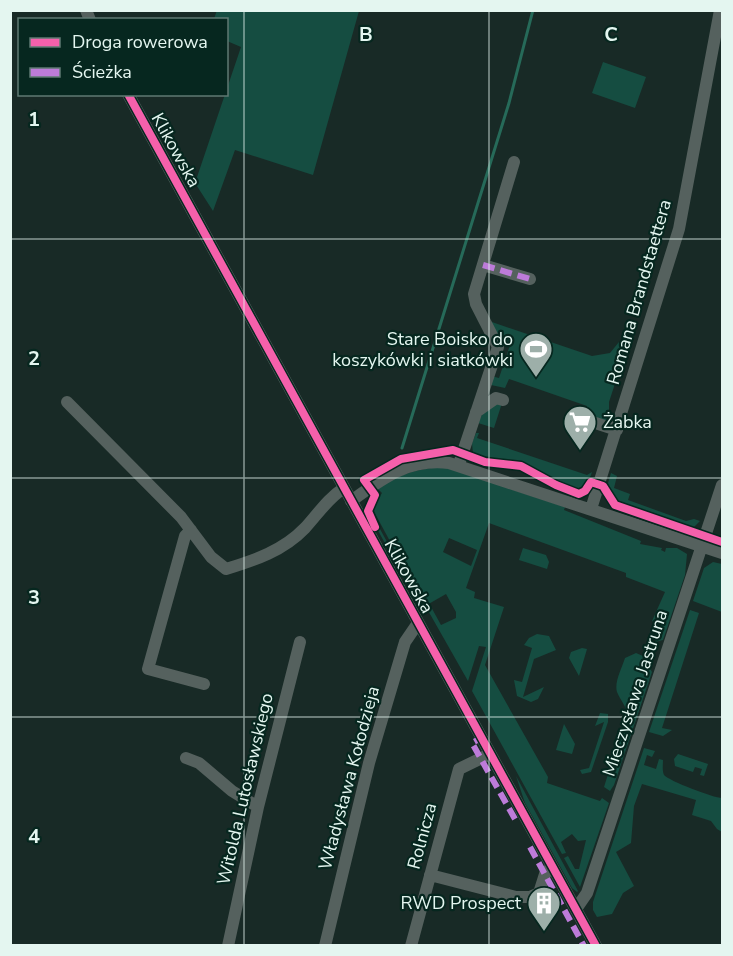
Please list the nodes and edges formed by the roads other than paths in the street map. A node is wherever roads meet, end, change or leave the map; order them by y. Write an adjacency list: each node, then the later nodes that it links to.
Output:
1 (720, 10): 10 (street, Romana Brandstaettera)
2 (129, 96): 13 (street, Klikowska)
3 (514, 162): 4 (street)
4 (483, 265): 5 (street); 6 (street)
5 (530, 279)
6 (483, 391): 8 (street); 8 (street)
7 (67, 402): 16 (street)
8 (476, 412): 11 (street)
9 (582, 422): 10 (street)
10 (616, 433): 15 (street, Romana Brandstaettera)
11 (459, 464): 14 (street); 15 (street)
12 (723, 485): 17 (street, Mieczysława Jastruna)
13 (344, 488): 14 (street, Klikowska); 16 (street)
14 (351, 501): 19 (street, Klikowska)
15 (591, 509): 17 (street)
16 (190, 530): 21 (street)
17 (702, 546): 18 (street); 27 (street, Mieczysława Jastruna)
18 (723, 553)
19 (418, 623): 22 (street, Klikowska); 29 (street, Władysława Kołodzieja)
20 (300, 642): 24 (street, Witolda Lutosławskiego)
21 (204, 684)
22 (490, 754): 25 (street, Klikowska); 26 (street, Rolnicza)
23 (186, 758): 24 (street)
24 (258, 807): 28 (street, Witolda Lutosławskiego)
25 (552, 866): 26 (street); 27 (street, Klikowska)
26 (430, 875): 30 (street, Rolnicza)
27 (576, 909): 31 (street, Klikowska)
28 (228, 945)
29 (325, 945)
30 (411, 945)
31 (596, 945)

